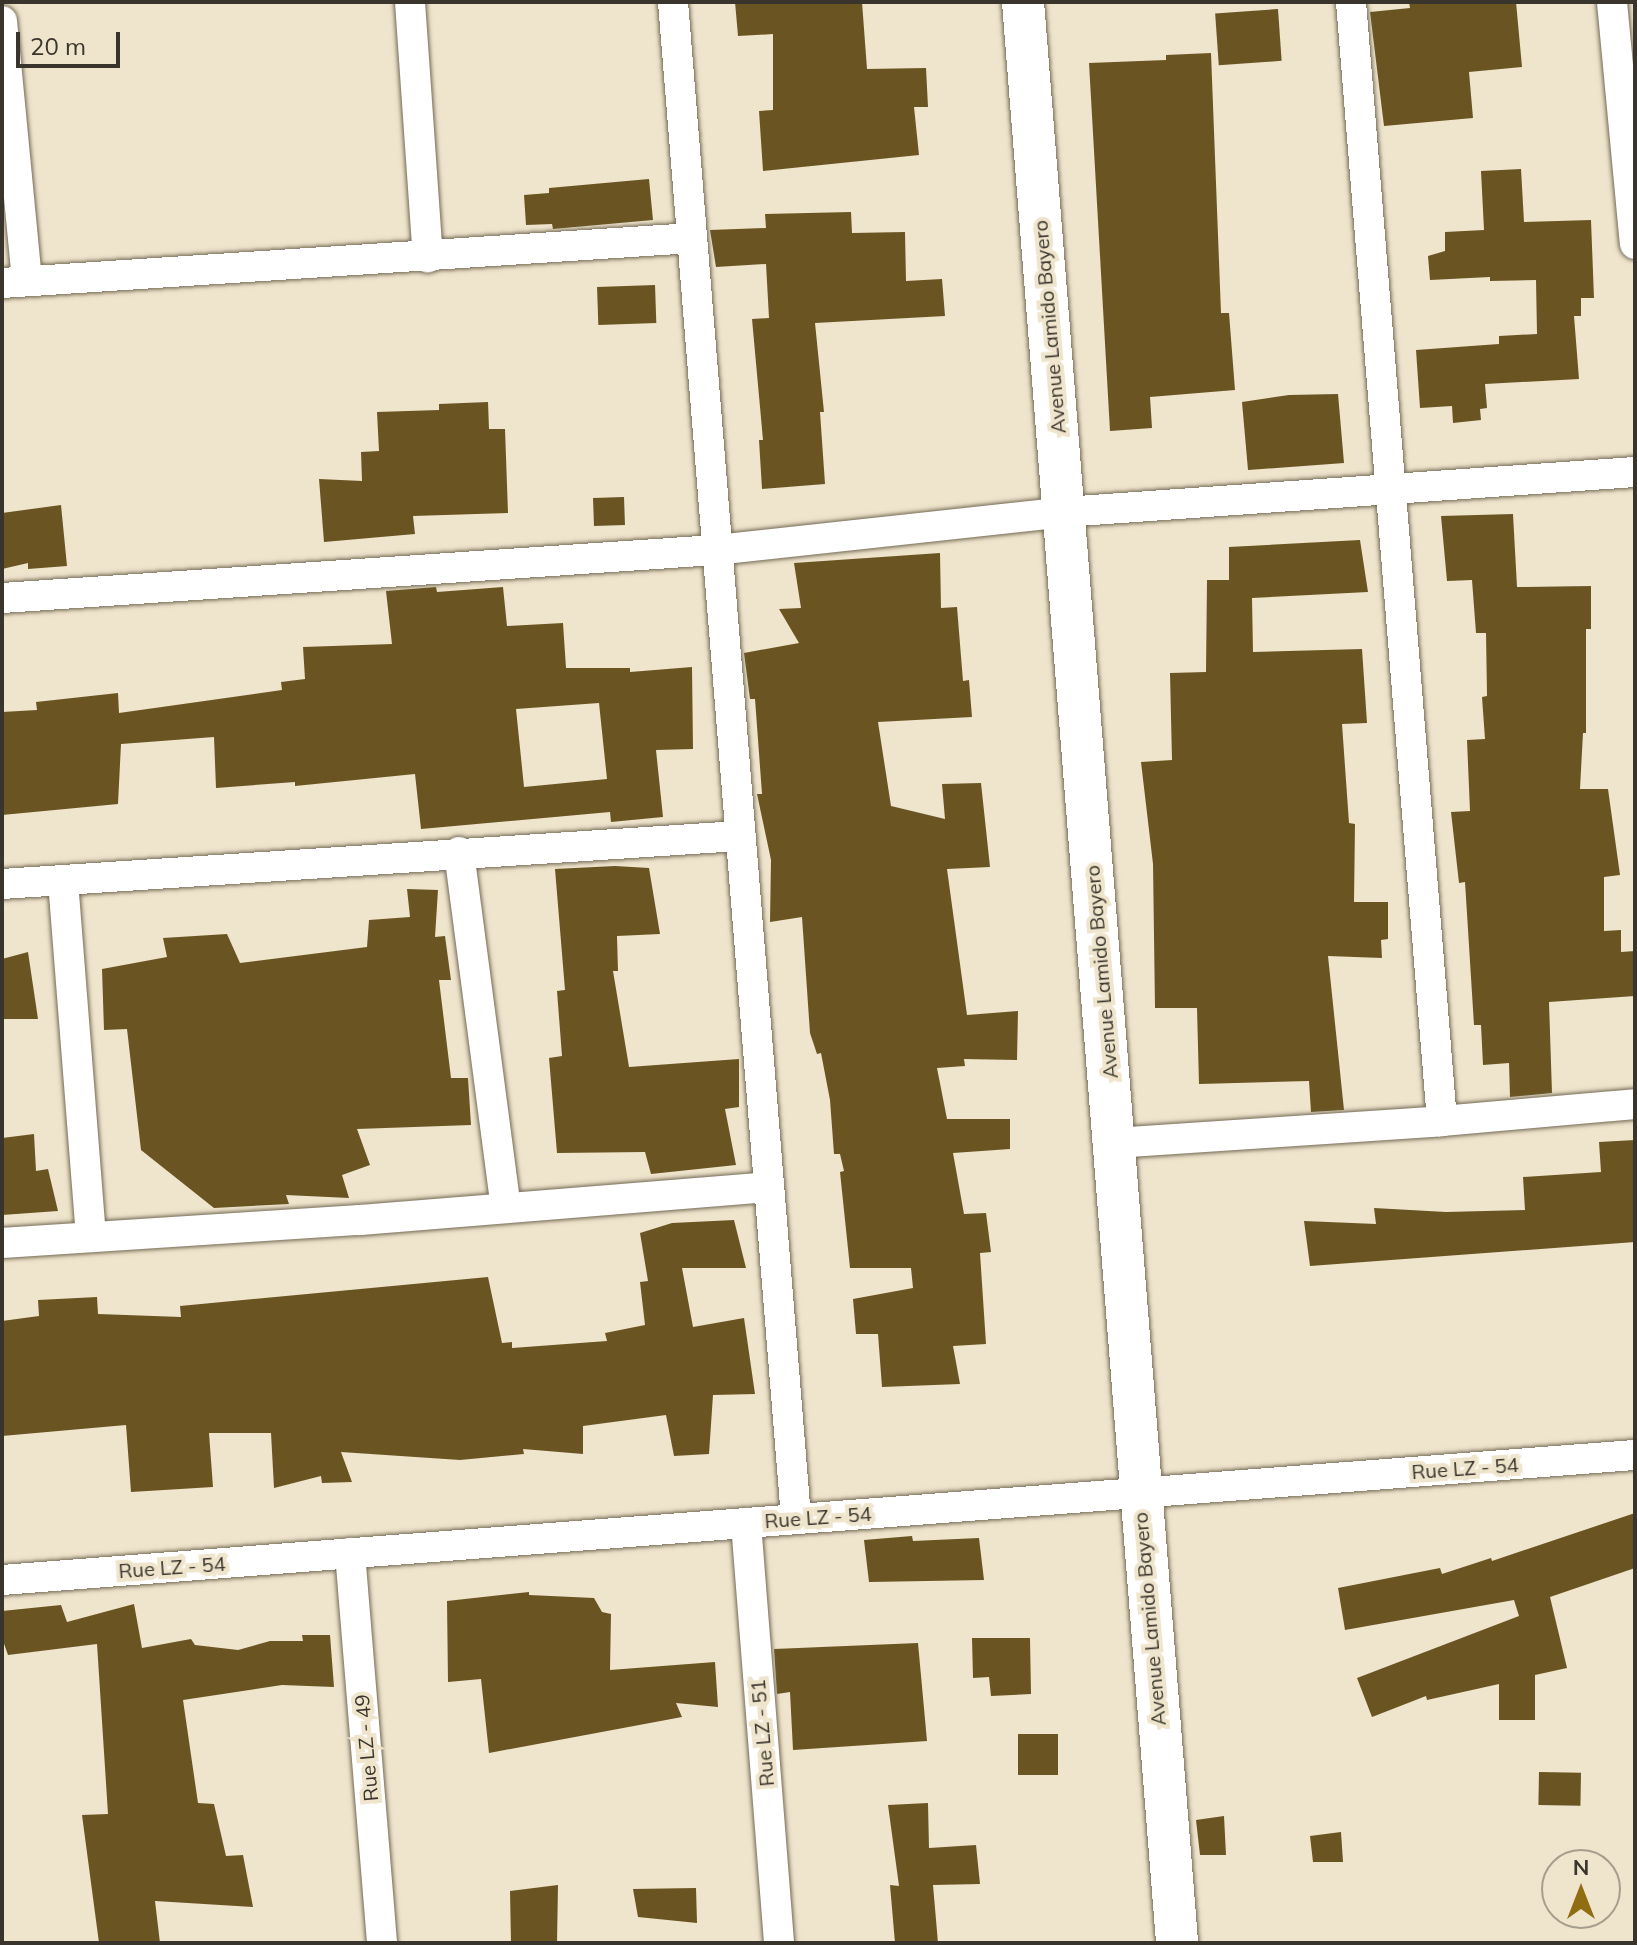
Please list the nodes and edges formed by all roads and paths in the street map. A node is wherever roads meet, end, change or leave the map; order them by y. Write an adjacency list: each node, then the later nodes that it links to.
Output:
1 (410, 2): 10 (street)
2 (673, 2): 8 (street)
3 (1023, 2): 14 (street, Avenue Lamido Bayero)
4 (1351, 2): 13 (street)
5 (1612, 2): 7 (street)
6 (2, 21): 11 (street)
7 (1631, 170): 9 (street)
8 (692, 238): 10 (street); 15 (street)
9 (1635, 244)
10 (428, 257): 11 (street)
11 (15, 281)
12 (1635, 472): 13 (street)
13 (1391, 486): 14 (street); 22 (street)
14 (1064, 512): 15 (street); 23 (street, Avenue Lamido Bayero)
15 (716, 550): 16 (street); 17 (street)
16 (2, 598)
17 (739, 836): 18 (street); 24 (street)
18 (459, 852): 19 (street); 25 (street)
19 (63, 881): 20 (street); 26 (street)
20 (2, 884)
21 (1635, 1104): 22 (street)
22 (1442, 1121): 23 (street)
23 (1114, 1143): 29 (street, Avenue Lamido Bayero)
24 (766, 1187): 25 (street); 30 (street)
25 (506, 1207): 26 (street)
26 (91, 1235): 27 (street)
27 (2, 1243)
28 (1635, 1455): 29 (street, Rue LZ - 54)
29 (1138, 1493): 30 (street, Rue LZ - 54); 36 (street, Avenue Lamido Bayero)
30 (796, 1519): 31 (street, Rue LZ - 54)
31 (746, 1523): 32 (street, Rue LZ - 54); 35 (street, Rue LZ - 51)
32 (350, 1553): 33 (street, Rue LZ - 54); 34 (street, Rue LZ - 49)
33 (2, 1580)
34 (382, 1943)
35 (779, 1943)
36 (1177, 1943)

